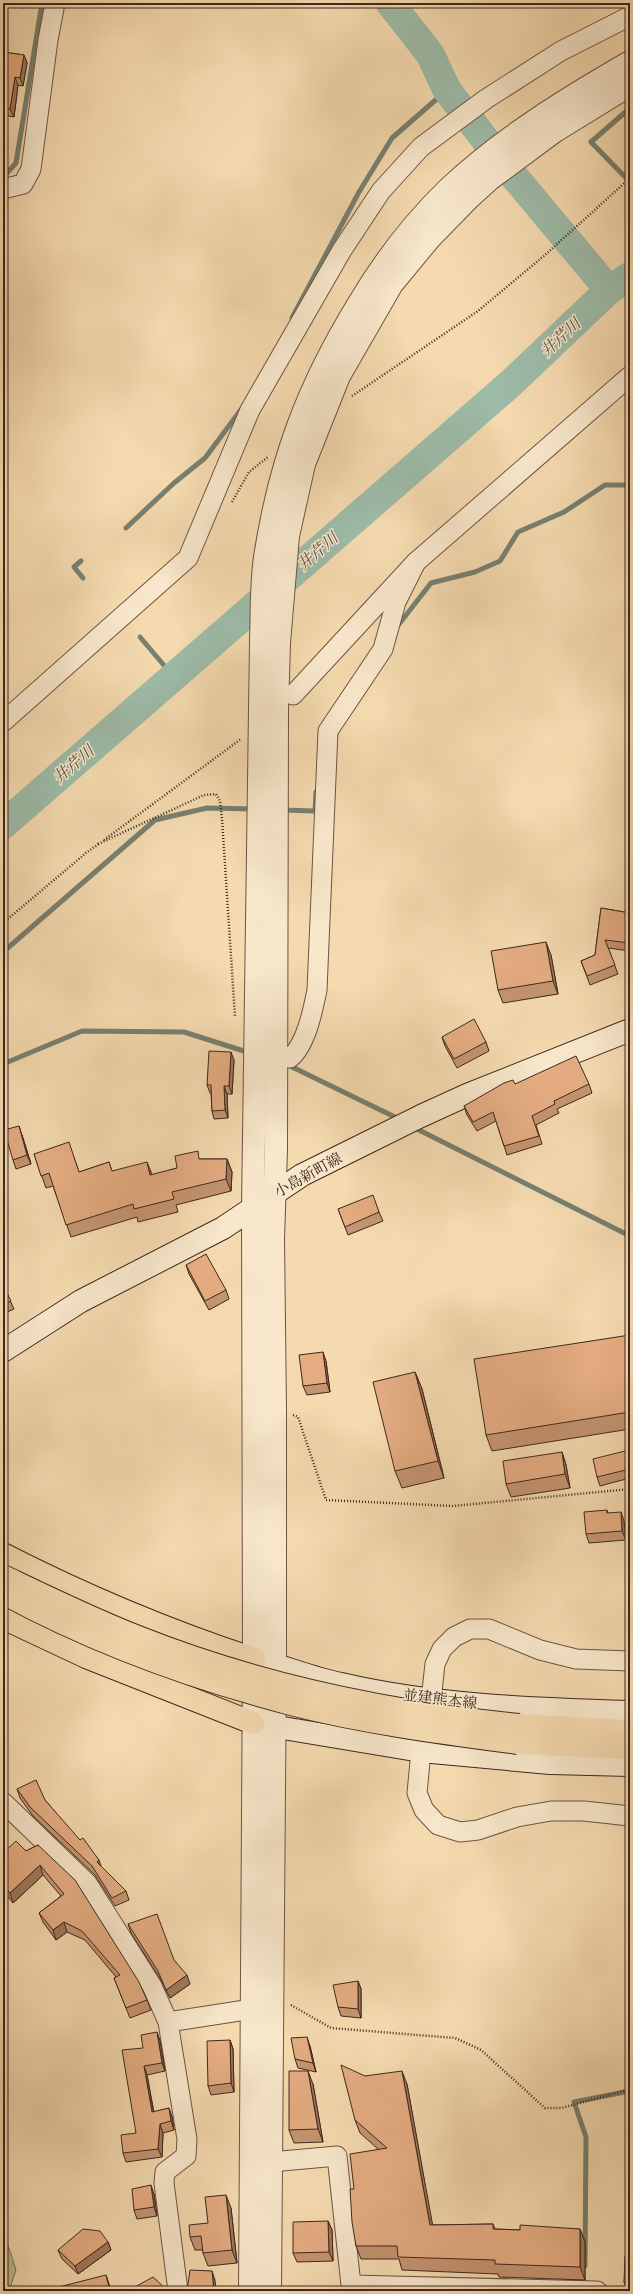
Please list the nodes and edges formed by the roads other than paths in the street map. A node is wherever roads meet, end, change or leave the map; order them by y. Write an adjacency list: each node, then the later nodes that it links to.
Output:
1 (55, 3): 7 (street)
2 (630, 16): 11 (street)
3 (630, 62): 5 (street)
4 (630, 85): 5 (street)
5 (549, 123): 6 (street)
6 (484, 172): 13 (street); 14 (street)
7 (3, 188)
8 (630, 376): 9 (street)
9 (416, 562): 10 (street); 14 (street)
10 (293, 695)
11 (3, 722)
12 (630, 1030): 15 (street, 小島新町線)
13 (256, 1046): 14 (street); 16 (street)
14 (277, 1054): 15 (street)
15 (276, 1193): 16 (street, 小島新町線); 24 (street)
16 (253, 1207): 17 (street, 小島新町線); 22 (street)
17 (3, 1351)
18 (3, 1554): 22 (highway)
19 (3, 1576): 29 (highway, bridge)
20 (3, 1593): 29 (highway, bridge)
21 (8, 1621): 27 (highway)
22 (254, 1659): 24 (street, 並建熊本線); 27 (street)
23 (630, 1661): 25 (street)
24 (275, 1664): 25 (street, 並建熊本線); 27 (street)
25 (431, 1700): 26 (street, 並建熊本線)
26 (630, 1712)
27 (264, 1724): 31 (street); 35 (street)
28 (630, 1731): 29 (highway)
29 (518, 1734): 30 (highway)
30 (630, 1748)
31 (421, 1751): 32 (street); 34 (street)
32 (630, 1765)
33 (3, 1802): 36 (street)
34 (630, 1816)
35 (262, 2006): 36 (street); 37 (street); 39 (street)
36 (168, 2022): 38 (street)
37 (271, 2162): 40 (street); 41 (street)
38 (178, 2291)
39 (250, 2291)
40 (270, 2291)
41 (597, 2291)

